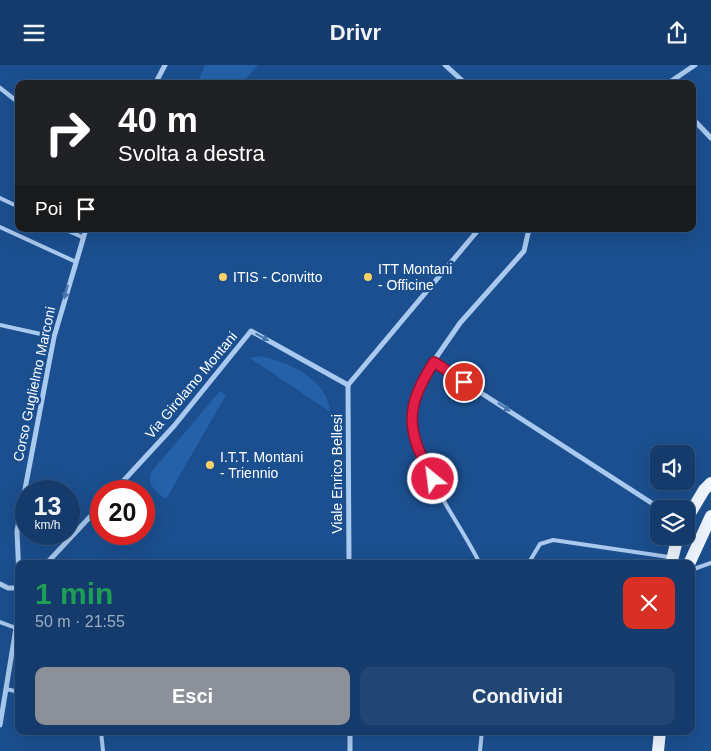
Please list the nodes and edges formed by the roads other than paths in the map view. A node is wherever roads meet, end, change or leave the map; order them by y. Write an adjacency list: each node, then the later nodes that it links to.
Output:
1 (165, 65): 4 (street)
2 (445, 65): 5 (street)
3 (696, 65): 6 (street)
4 (157, 80)
5 (462, 80)
6 (673, 80)
7 (0, 88): 8 (street)
8 (15, 100)
9 (696, 122): 10 (street)
10 (711, 138)
11 (0, 198): 12 (lane)
12 (15, 205)
13 (0, 227): 19 (lane)
14 (71, 232): 18 (lane)
15 (84, 232): 18 (street, Corso Guglielmo Marconi)
16 (476, 232): 23 (street)
17 (528, 232): 22 (street)
18 (82, 237): 19 (street, Corso Guglielmo Marconi)
19 (74, 261): 21 (street, Corso Guglielmo Marconi, one-way to 21)
20 (0, 325): 21 (lane)
21 (54, 337): 31 (street, Corso Guglielmo Marconi)
22 (434, 362): 26 (street, one-way to 26); 34 (lane)
23 (348, 385): 24 (street, Via Girolamo Montani, one-way to 23); 33 (street, Viale Enrico Bellesi)
24 (124, 480)
25 (711, 483): 27 (main road)
26 (650, 502)
27 (695, 505)
28 (90, 517): 32 (street)
29 (709, 526): 38 (main road)
30 (675, 545): 37 (main road)
31 (18, 560)
32 (50, 560)
33 (349, 560)
34 (478, 560)
35 (530, 560): 36 (lane)
36 (665, 560)
37 (671, 560)
38 (691, 560)
39 (711, 563): 40 (lane)
40 (695, 569)
41 (0, 584): 42 (street)
42 (15, 588)
43 (0, 622): 44 (lane)
44 (15, 628)
45 (15, 634): 46 (street)
46 (6, 689): 47 (lane); 48 (street)
47 (15, 692)
48 (0, 725)
49 (101, 735): 53 (lane)
50 (350, 735): 54 (street)
51 (482, 735): 55 (lane)
52 (660, 735): 56 (main road)
53 (103, 751)
54 (350, 751)
55 (480, 751)
56 (658, 751)

